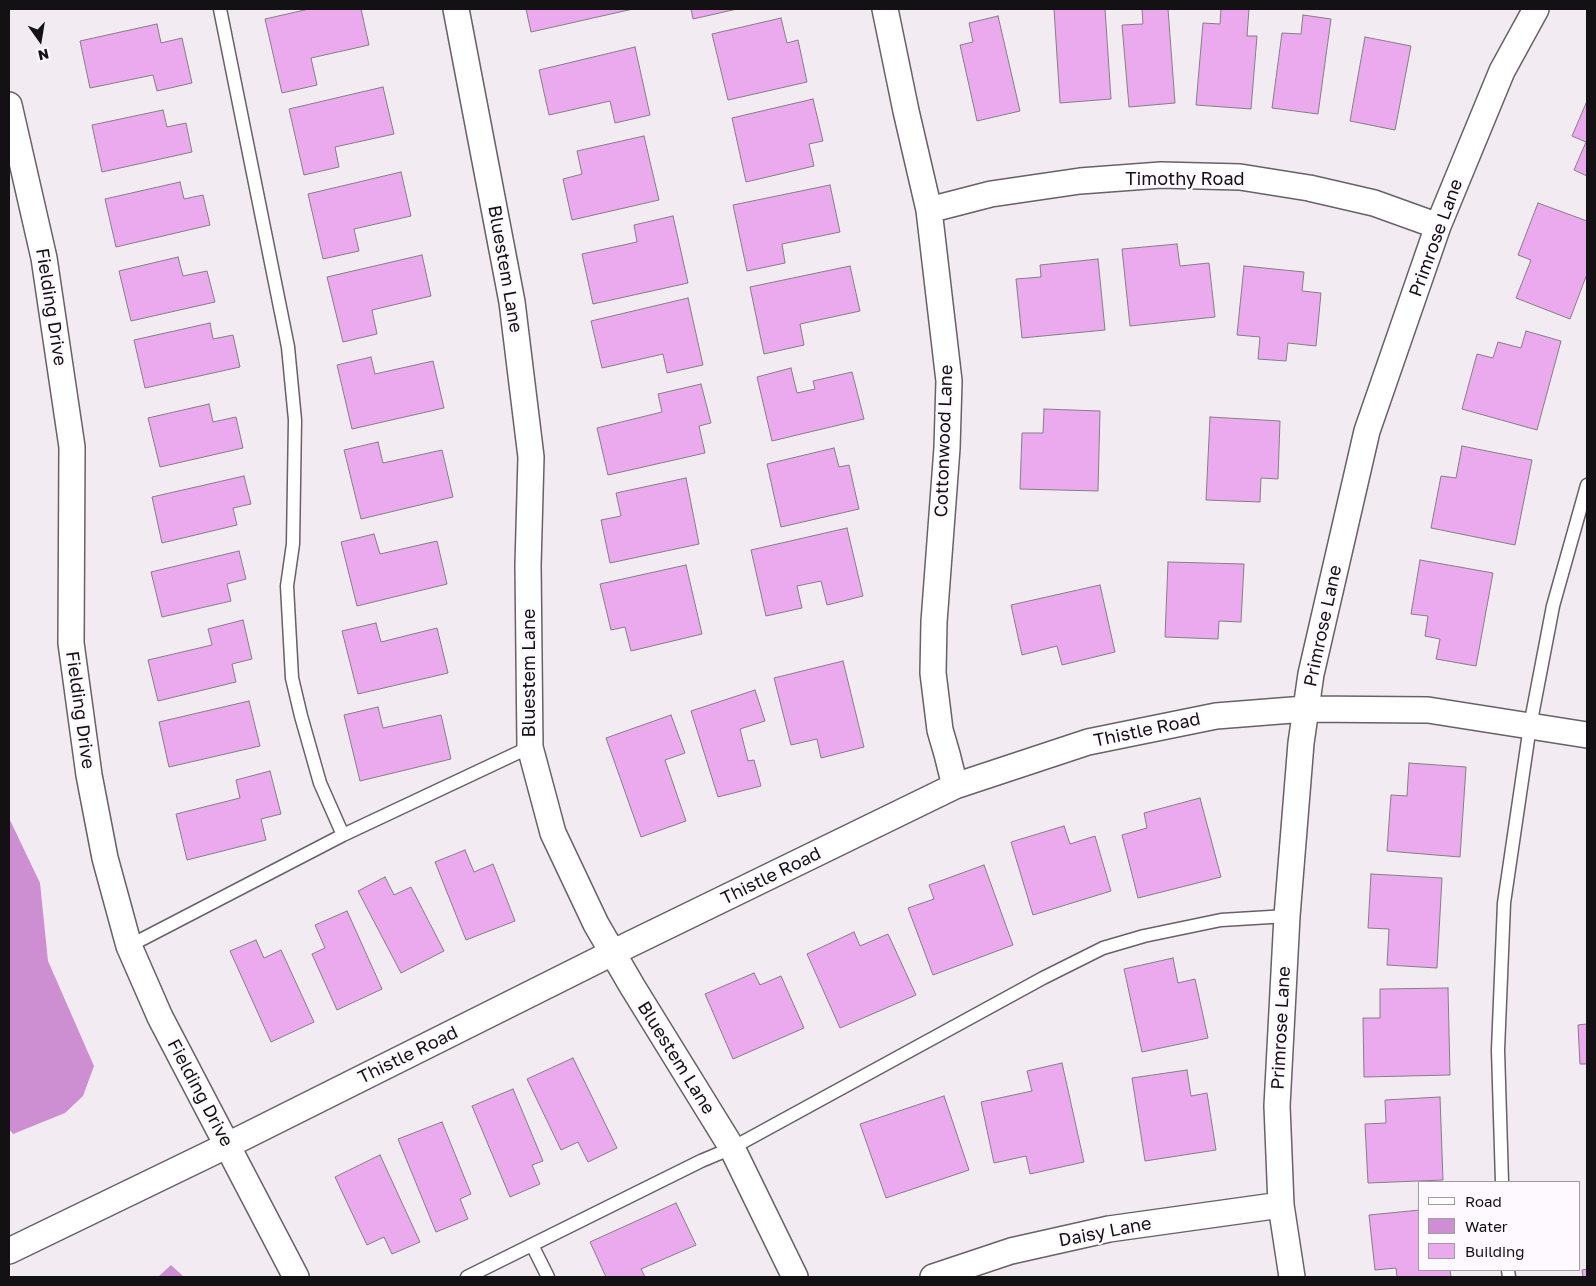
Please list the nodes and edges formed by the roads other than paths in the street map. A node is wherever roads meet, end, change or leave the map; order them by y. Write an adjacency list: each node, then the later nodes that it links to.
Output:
1 (220, 9): 14 (lane)
2 (456, 9): 12 (street, Bluestem Lane)
3 (885, 9): 6 (street, Cottonwood Lane)
4 (1536, 9): 7 (street, Primrose Lane)
5 (9, 105): 16 (street, Fielding Drive)
6 (929, 210): 7 (street, Timothy Road); 13 (street, Cottonwood Lane)
7 (1438, 226): 9 (street, Primrose Lane)
8 (1587, 484): 10 (lane)
9 (1305, 710): 10 (street, Thistle Road); 13 (street, Thistle Road); 15 (street, Primrose Lane)
10 (1530, 726): 11 (street, Thistle Road); 20 (lane)
11 (1587, 735)
12 (530, 747): 14 (lane); 17 (street, Bluestem Lane)
13 (954, 786): 17 (street, Thistle Road)
14 (342, 835): 16 (lane)
15 (1287, 916): 19 (lane); 21 (street, Primrose Lane)
16 (129, 946): 18 (street, Fielding Drive)
17 (612, 953): 18 (street, Thistle Road); 19 (street, Bluestem Lane)
18 (228, 1145): 23 (street, Thistle Road); 24 (street, Fielding Drive)
19 (732, 1148): 22 (lane); 27 (street, Bluestem Lane)
20 (1502, 1181)
21 (1281, 1204): 28 (street, Daisy Lane); 29 (street, Primrose Lane)
22 (532, 1245): 25 (lane); 26 (lane)
23 (9, 1251)
24 (296, 1277)
25 (467, 1277)
26 (548, 1277)
27 (795, 1277)
28 (934, 1277)
29 (1292, 1277)

